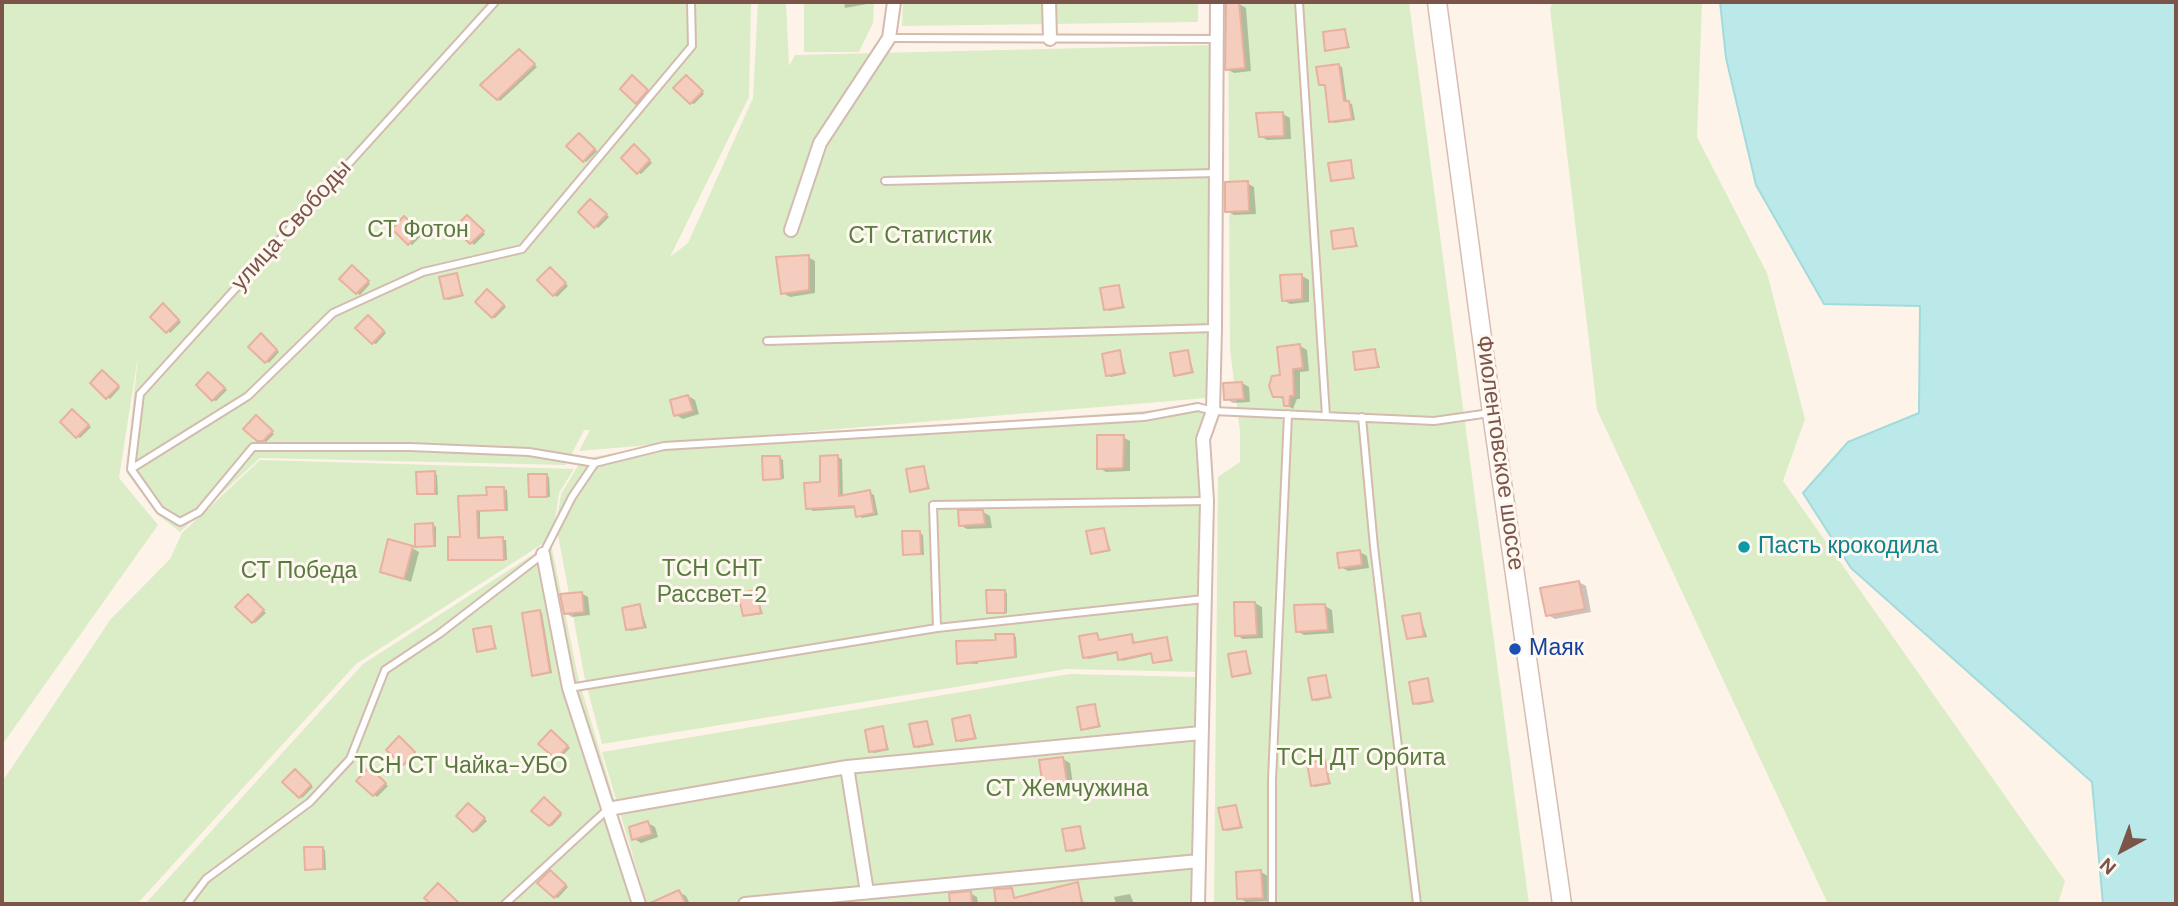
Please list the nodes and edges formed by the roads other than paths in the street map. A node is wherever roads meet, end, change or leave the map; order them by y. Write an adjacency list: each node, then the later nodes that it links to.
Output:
1 (495, 2): 22 (lane, улица Свободы)
2 (691, 2): 22 (lane)
3 (894, 2): 8 (street)
4 (1049, 2): 9 (street)
5 (1217, 2): 10 (street)
6 (1299, 2): 19 (lane)
7 (1437, 2): 17 (main road, Фиолентовское шоссе)
8 (889, 38): 9 (lane); 13 (street)
9 (1050, 39): 10 (lane)
10 (1217, 39): 11 (street)
11 (1216, 173): 12 (lane); 14 (street)
12 (885, 181)
13 (791, 230)
14 (1215, 328): 15 (lane); 16 (street)
15 (767, 341)
16 (1213, 411): 18 (lane); 21 (lane); 23 (street)
17 (1492, 413): 20 (lane); 40 (main road, Фиолентовское шоссе)
18 (1288, 414): 19 (lane); 38 (lane)
19 (1326, 416): 20 (lane)
20 (1362, 417): 39 (lane)
21 (595, 464): 22 (lane); 24 (lane)
22 (131, 469)
23 (1207, 501): 25 (street); 26 (lane)
24 (543, 554): 27 (street); 33 (lane)
25 (1204, 599): 26 (lane); 28 (street)
26 (937, 628): 27 (lane)
27 (569, 688): 30 (street)
28 (1201, 733): 29 (street); 31 (street)
29 (847, 767): 30 (street); 32 (street)
30 (608, 809): 34 (lane); 35 (street)
31 (1199, 861): 32 (street); 37 (street)
32 (867, 892): 36 (street)
33 (187, 904)
34 (505, 904)
35 (639, 904)
36 (745, 904)
37 (1198, 904)
38 (1272, 904)
39 (1417, 904)
40 (1562, 904)

